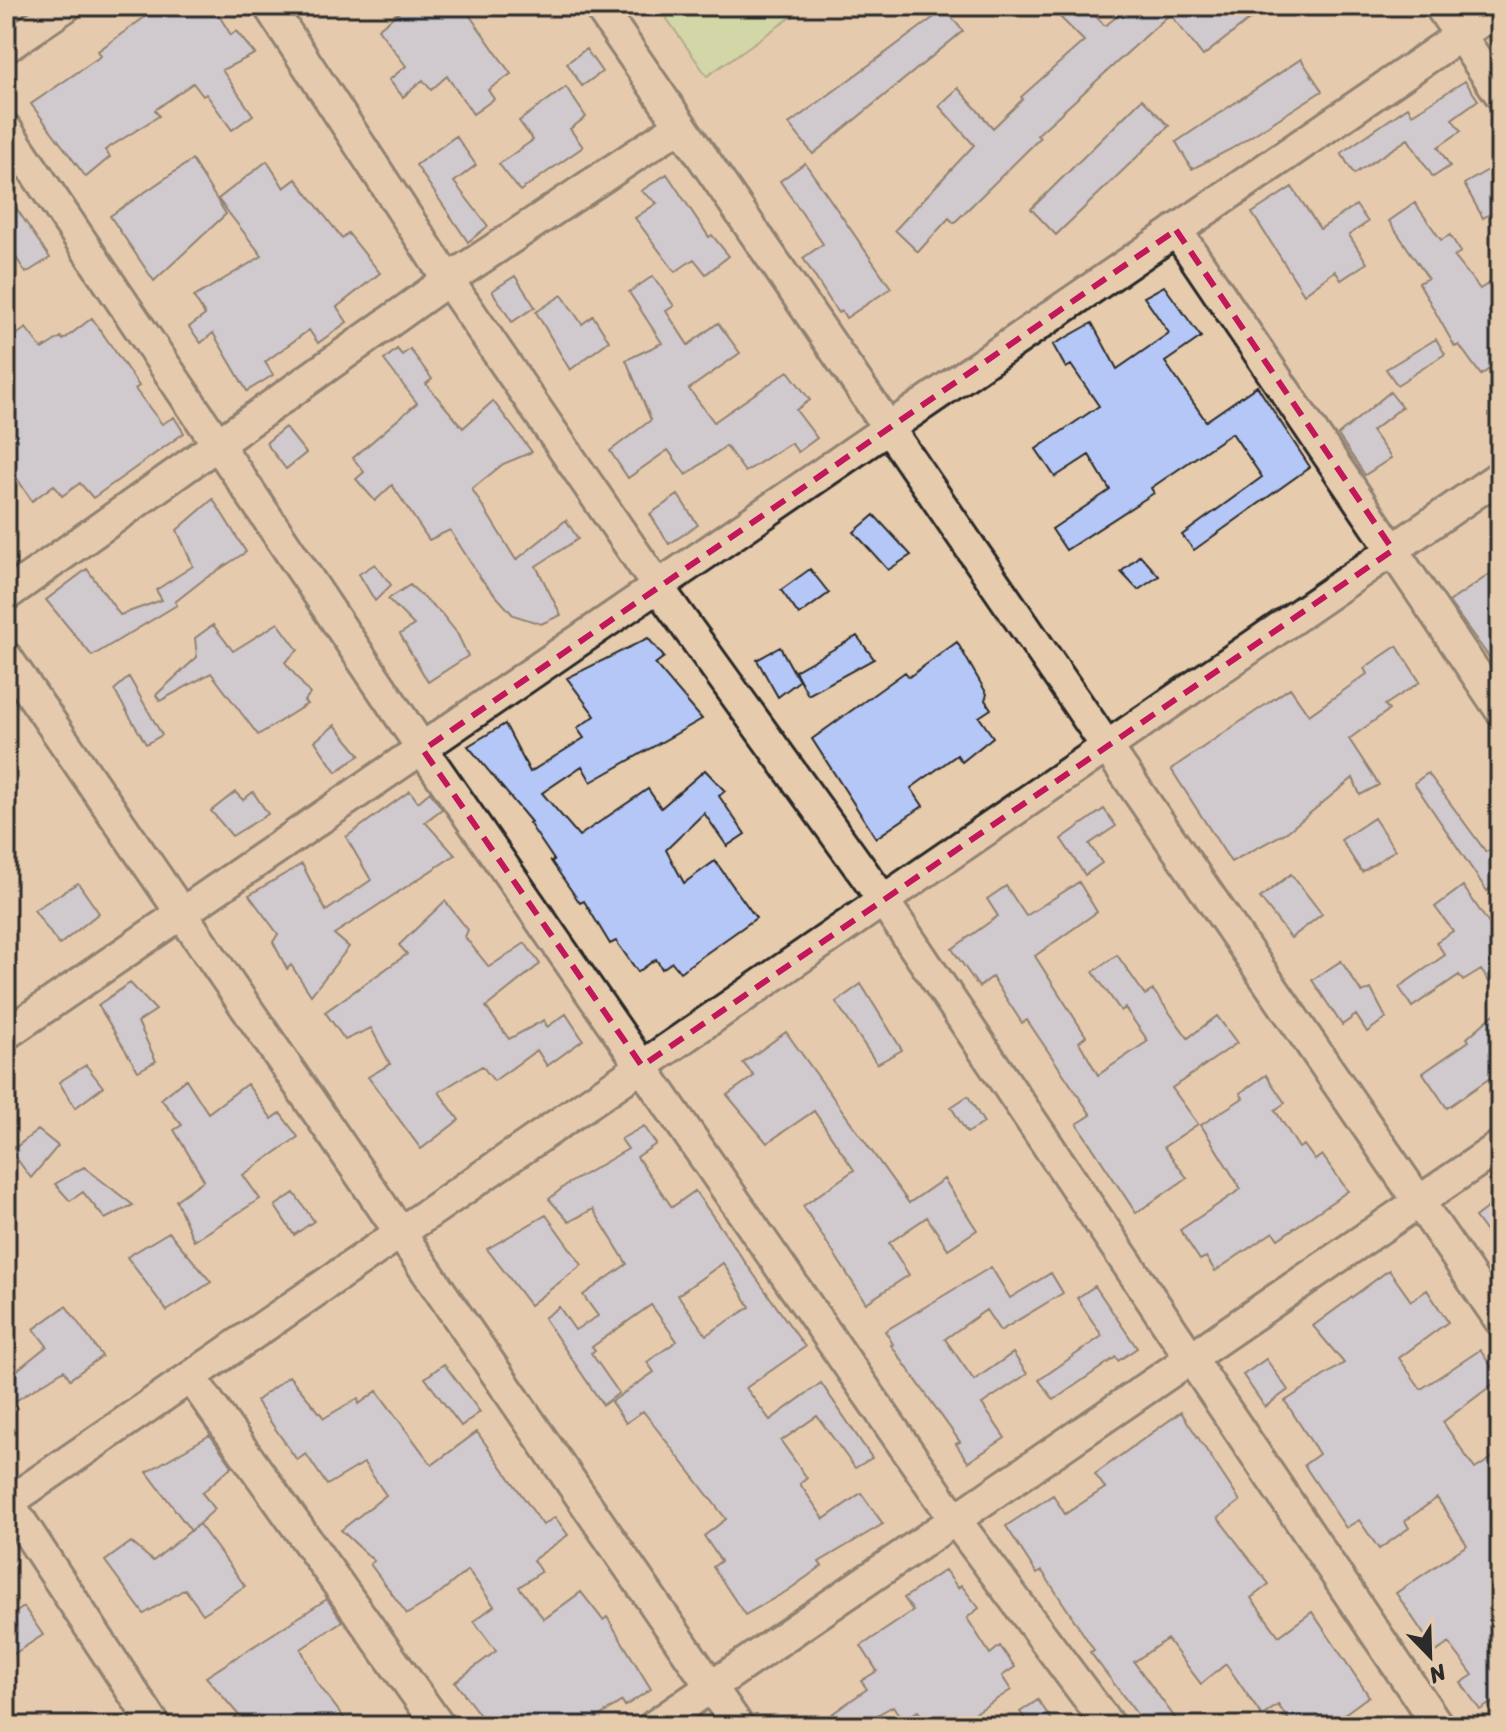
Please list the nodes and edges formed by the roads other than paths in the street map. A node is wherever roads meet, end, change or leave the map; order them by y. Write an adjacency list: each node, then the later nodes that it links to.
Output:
1 (66, 6): 7 (street)
2 (269, 6): 12 (street)
3 (599, 6): 9 (street)
4 (1440, 6): 6 (street)
5 (1500, 8): 6 (street)
6 (1460, 35): 8 (street); 11 (street)
7 (6, 47)
8 (1500, 94)
9 (681, 125): 12 (street); 13 (street)
10 (6, 129): 14 (street)
11 (1176, 230): 13 (street); 16 (street)
12 (448, 280): 14 (street); 17 (street)
13 (887, 428): 17 (street); 21 (street)
14 (216, 443): 18 (street); 22 (street)
15 (1500, 476): 16 (street)
16 (1393, 550): 20 (street); 21 (street)
17 (658, 587): 22 (street); 23 (street)
18 (6, 595)
19 (6, 657): 24 (street)
20 (1500, 709)
21 (1106, 747): 23 (street); 28 (street)
22 (423, 750): 24 (street); 26 (street)
23 (883, 900): 26 (street); 31 (street)
24 (182, 915): 25 (street); 29 (street)
25 (6, 1034)
26 (642, 1066): 29 (street); 34 (street)
27 (1500, 1146): 28 (street)
28 (1421, 1201): 30 (street); 31 (street)
29 (399, 1233): 32 (street); 35 (street)
30 (1500, 1320)
31 (1191, 1355): 34 (street); 41 (street)
32 (192, 1379): 33 (street); 37 (street)
33 (7, 1501): 36 (street)
34 (954, 1518): 35 (street); 40 (street)
35 (711, 1685): 38 (street); 39 (street)
36 (155, 1726)
37 (439, 1726)
38 (654, 1726)
39 (738, 1726)
40 (1109, 1726)
41 (1438, 1726)

